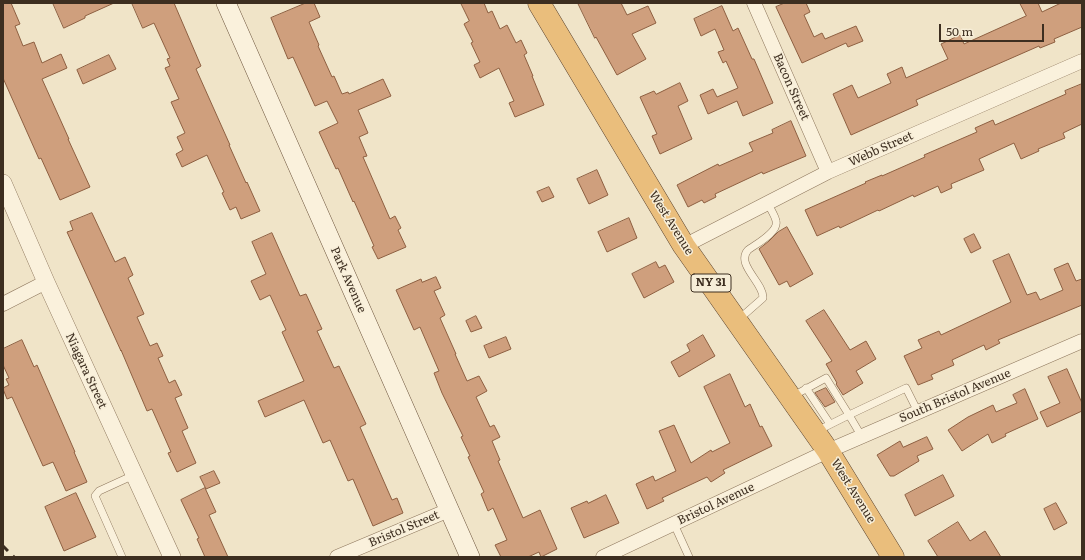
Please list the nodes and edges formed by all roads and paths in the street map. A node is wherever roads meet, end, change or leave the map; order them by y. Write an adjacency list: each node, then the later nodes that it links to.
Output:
1 (226, 3): 20 (main road, Park Avenue)
2 (539, 3): 8 (highway, West Avenue / NY 31)
3 (754, 3): 5 (street, Bacon Street)
4 (1082, 61): 5 (street, Webb Street)
5 (828, 172): 7 (street, Webb Street)
6 (3, 183): 9 (street, Niagara Street)
7 (768, 203): 8 (street, Webb Street); 11 (lane)
8 (684, 246): 11 (highway, West Avenue / NY 31)
9 (46, 282): 10 (street); 19 (street, Niagara Street)
10 (3, 304)
11 (737, 321): 13 (highway, West Avenue / NY 31)
12 (1082, 341): 14 (street, South Bristol Avenue)
13 (798, 393): 15 (lane); 16 (highway, West Avenue / NY 31)
14 (918, 412): 15 (lane); 17 (street, South Bristol Avenue)
15 (848, 415): 16 (lane); 17 (lane)
16 (823, 428): 18 (highway, West Avenue / NY 31)
17 (862, 437): 18 (street, South Bristol Avenue)
18 (828, 451): 21 (street, Bristol Avenue); 28 (highway, West Avenue / NY 31)
19 (134, 475): 22 (lane); 23 (street, Niagara Street)
20 (449, 510): 24 (street, Bristol Street); 25 (main road, Park Avenue)
21 (674, 524): 26 (street, Bristol Avenue); 27 (lane)
22 (122, 557)
23 (171, 557)
24 (337, 557)
25 (470, 557)
26 (603, 557)
27 (689, 557)
28 (893, 557)

